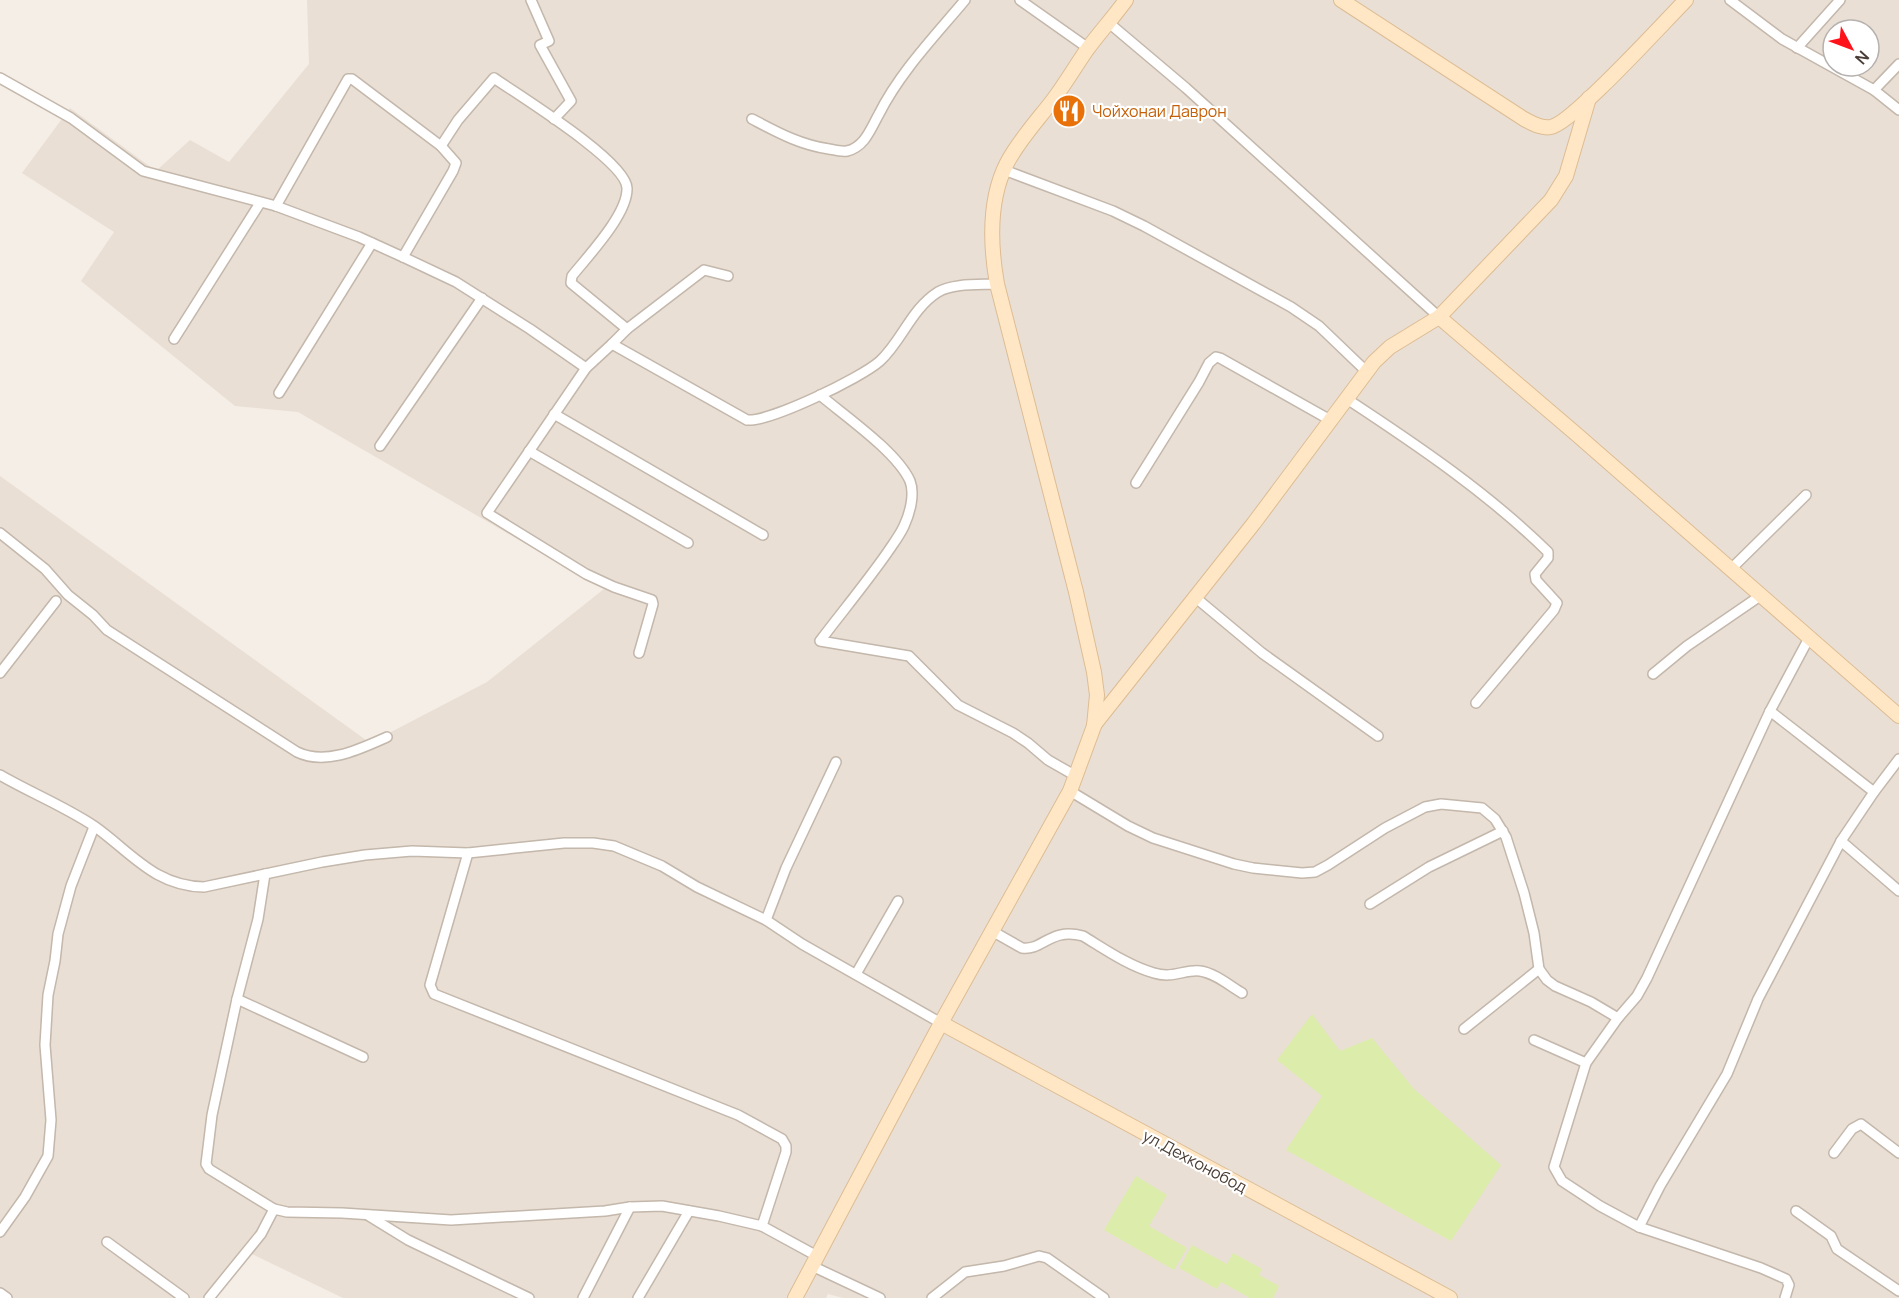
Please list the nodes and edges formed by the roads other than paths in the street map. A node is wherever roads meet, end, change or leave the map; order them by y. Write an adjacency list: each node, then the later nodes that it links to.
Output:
1 (531, 0): 17 (street)
2 (965, 0): 18 (street)
3 (1020, 0): 10 (street)
4 (1126, 0): 9 (street)
5 (1341, 0): 15 (street)
6 (1686, 0): 15 (street)
7 (1730, 0): 11 (street)
8 (1840, 0): 11 (street)
9 (1109, 23): 10 (street); 28 (street)
10 (1088, 48): 20 (street)
11 (1797, 48): 14 (street)
12 (1899, 64): 14 (street)
13 (0, 78): 21 (street)
14 (1874, 90): 16 (street)
15 (1589, 98): 28 (street)
16 (1899, 110)
17 (554, 118): 19 (street); 29 (street)
18 (753, 119)
19 (441, 146): 22 (street); 24 (street)
20 (1004, 170): 26 (street); 33 (street)
21 (260, 203): 22 (street); 30 (street)
22 (276, 206): 23 (street)
23 (372, 243): 24 (street); 34 (street)
24 (403, 257): 27 (street)
25 (728, 276): 29 (street)
26 (997, 284): 35 (street); 57 (street)
27 (482, 298): 32 (street); 39 (street)
28 (1439, 317): 33 (street); 46 (street)
29 (627, 329): 31 (street)
30 (174, 339)
31 (612, 344): 32 (street); 35 (street)
32 (586, 368): 37 (street)
33 (1367, 372): 36 (street)
34 (279, 393)
35 (820, 395): 63 (street)
36 (1347, 399): 38 (street); 54 (street)
37 (554, 414): 40 (street); 44 (street)
38 (1332, 421): 41 (street); 48 (street)
39 (380, 446)
40 (529, 451): 45 (street); 51 (street)
41 (1136, 483)
42 (1806, 495): 46 (street)
43 (0, 533): 59 (street)
44 (763, 535)
45 (688, 543)
46 (1730, 570): 47 (street)
47 (1760, 596): 50 (street); 53 (street)
48 (1196, 598): 57 (street); 58 (street)
49 (56, 601): 52 (street)
50 (1809, 638): 55 (street); 56 (street)
51 (639, 653)
52 (0, 673)
53 (1653, 674)
54 (1476, 702)
55 (1770, 711): 65 (street); 80 (street)
56 (1899, 716)
57 (1094, 726): 63 (street)
58 (1378, 736)
59 (387, 737)
60 (1899, 759): 65 (street)
61 (836, 762): 74 (street)
62 (0, 775): 66 (street)
63 (1076, 776): 64 (street)
64 (1070, 791): 67 (street); 75 (street)
65 (1874, 792): 68 (street)
66 (94, 826): 70 (street); 95 (street)
67 (1503, 831): 73 (street); 76 (street)
68 (1841, 841): 71 (street); 94 (street)
69 (468, 853): 70 (street); 74 (street); 93 (street)
70 (265, 874): 79 (street)
71 (1899, 891)
72 (898, 901): 77 (street)
73 (1370, 904)
74 (766, 920): 77 (street)
75 (992, 931): 78 (street); 81 (street)
76 (1539, 969): 80 (street); 82 (street)
77 (856, 974): 81 (street)
78 (1242, 993)
79 (237, 999): 84 (street); 89 (street)
80 (1618, 1018): 85 (street)
81 (941, 1023): 97 (street); 110 (street, ул.Дехконобод)
82 (1464, 1029)
83 (1534, 1040): 85 (street)
84 (363, 1057)
85 (1586, 1063): 94 (street)
86 (1834, 1153): 87 (street)
87 (1899, 1153)
88 (630, 1207): 90 (street); 92 (street); 104 (street)
89 (274, 1209): 92 (street); 102 (street)
90 (689, 1211): 93 (street); 105 (street)
91 (1796, 1211): 98 (street)
92 (367, 1215): 103 (street)
93 (762, 1226): 97 (street)
94 (1639, 1227): 111 (street)
95 (0, 1232)
96 (107, 1242): 101 (street)
97 (814, 1261): 106 (street); 107 (street)
98 (1899, 1291)
99 (0, 1293): 100 (street)
100 (7, 1298)
101 (183, 1298)
102 (209, 1298)
103 (529, 1298)
104 (583, 1298)
105 (638, 1298)
106 (795, 1298)
107 (880, 1298)
108 (932, 1298): 109 (street)
109 (1104, 1298)
110 (1450, 1298)
111 (1785, 1298)

